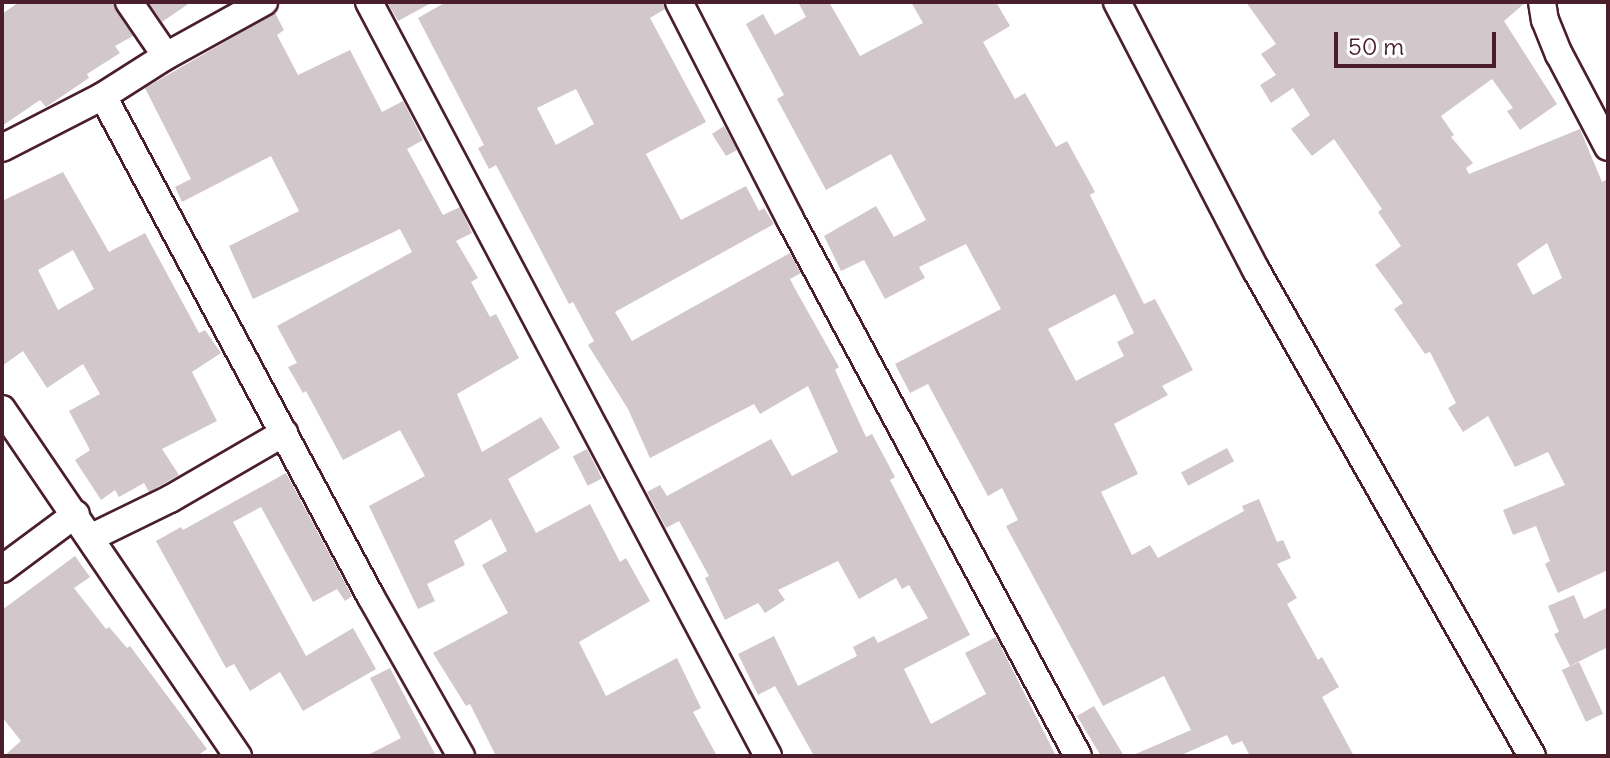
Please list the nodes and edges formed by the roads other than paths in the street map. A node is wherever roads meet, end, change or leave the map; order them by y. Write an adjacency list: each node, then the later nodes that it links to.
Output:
1 (129, 2): 7 (street)
2 (264, 2): 7 (street)
3 (369, 2): 18 (street)
4 (679, 2): 19 (street)
5 (1117, 2): 20 (street)
6 (1542, 2): 9 (street)
7 (166, 56): 8 (street)
8 (103, 96): 10 (street); 12 (street)
9 (1608, 147)
10 (2, 148)
11 (2, 409): 13 (street)
12 (284, 433): 14 (street); 17 (street)
13 (76, 514): 14 (street); 15 (street)
14 (92, 537): 16 (street)
15 (2, 569)
16 (238, 756)
17 (461, 756)
18 (768, 756)
19 (1078, 756)
20 (1532, 756)

